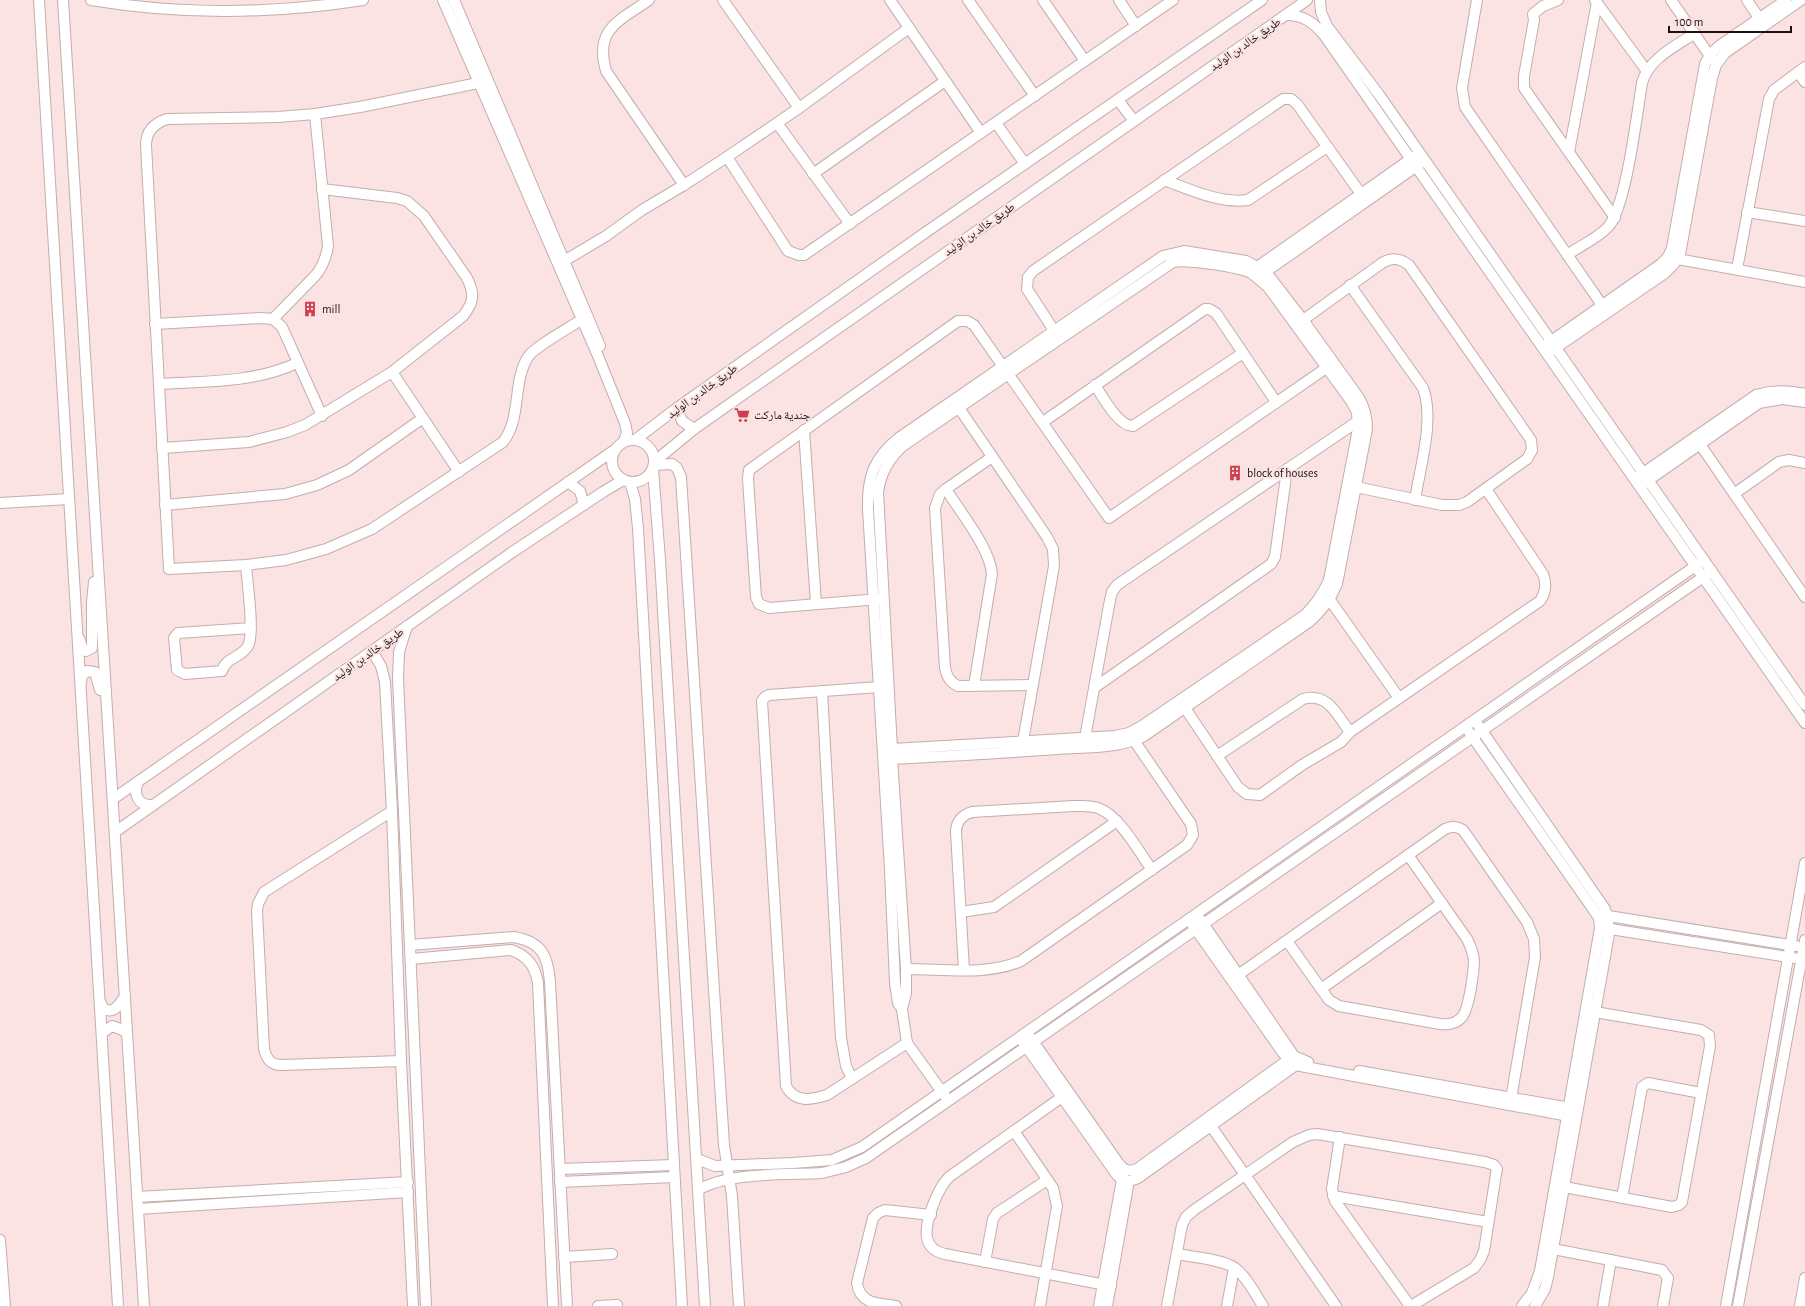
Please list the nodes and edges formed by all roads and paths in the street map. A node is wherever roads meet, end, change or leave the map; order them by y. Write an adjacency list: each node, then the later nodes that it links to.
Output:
1 (39, 0): 111 (street)
2 (63, 0): 119 (street)
3 (91, 0): 6 (street)
4 (134, 0): 5 (street)
5 (320, 0)
6 (363, 0)
7 (443, 0): 37 (street)
8 (454, 0): 37 (street)
9 (649, 0): 55 (street)
10 (723, 0): 41 (street)
11 (890, 0): 29 (street)
12 (968, 0): 39 (street)
13 (1043, 0): 32 (street)
14 (1119, 0): 28 (street)
15 (1173, 0): 28 (street)
16 (1262, 0): 40 (street, طريق خالد بن الوليد)
17 (1307, 0): 26 (street, طريق خالد بن الوليد)
18 (1320, 0): 50 (street)
19 (1477, 0): 62 (street)
20 (1558, 0): 48 (street)
21 (1671, 0): 30 (street)
22 (1747, 0): 27 (street)
23 (1786, 0): 27 (street)
24 (1801, 0): 33 (street)
25 (1596, 1): 34 (street); 48 (street)
26 (1286, 15): 43 (street, طريق خالد بن الوليد); 51 (street)
27 (1759, 18): 31 (street)
28 (1136, 26): 32 (street)
29 (909, 28): 36 (street); 41 (street)
30 (1695, 33): 31 (street); 34 (street)
31 (1710, 55): 33 (street); 63 (street)
32 (1085, 61): 39 (street)
33 (1716, 65): 63 (street)
34 (1646, 70): 59 (street)
35 (1802, 70): 38 (street); 58 (street)
36 (945, 81): 46 (street); 53 (street)
37 (483, 82): 42 (street); 64 (street)
38 (1805, 82)
39 (1035, 96): 45 (street)
40 (1118, 100): 43 (street); 52 (street, طريق خالد بن الوليد)
41 (799, 108): 44 (street)
42 (315, 114): 56 (street); 73 (street)
43 (1134, 121): 92 (street, طريق خالد بن الوليد)
44 (777, 123): 49 (street); 53 (street)
45 (996, 123): 46 (street); 52 (street)
46 (981, 133): 61 (street)
47 (1327, 147): 54 (street); 54 (street); 57 (street)
48 (1569, 152): 59 (street)
49 (727, 157): 55 (street); 61 (street)
50 (1423, 157): 51 (street); 76 (street)
51 (1413, 163): 57 (street); 66 (street); 76 (street)
52 (1025, 164): 86 (street, طريق خالد بن الوليد)
53 (813, 174): 61 (street)
54 (1164, 180): 74 (street)
55 (684, 185): 64 (street)
56 (322, 189): 70 (street); 81 (street)
57 (1361, 194): 66 (street)
58 (1747, 212): 60 (street); 65 (street)
59 (1615, 218): 62 (street)
60 (1805, 221)
61 (850, 224)
62 (1567, 255): 69 (street)
63 (1673, 258): 65 (street); 69 (street); 76 (street)
64 (560, 262): 71 (street); 94 (street)
65 (1737, 269): 67 (street)
66 (1258, 272): 72 (street); 74 (street); 75 (street); 79 (street)
67 (1805, 282)
68 (1350, 285): 72 (street); 109 (street); 112 (street)
69 (1602, 305): 76 (street)
70 (273, 319): 73 (street); 78 (street)
71 (581, 320): 94 (street); 102 (street)
72 (1303, 320): 79 (street)
73 (156, 324): 82 (street)
74 (1055, 332): 75 (street)
75 (1041, 347): 80 (street)
76 (1549, 347): 103 (street); 106 (street)
77 (1243, 353): 83 (street); 83 (street); 85 (street)
78 (297, 363): 82 (street); 88 (street)
79 (1330, 365): 85 (street); 90 (street); 107 (street)
80 (1007, 370): 87 (street); 91 (street); 93 (street); 124 (street)
81 (392, 372): 88 (street); 89 (street)
82 (159, 384): 96 (street)
83 (1095, 385): 91 (street)
84 (1803, 397): 95 (street)
85 (1276, 402): 91 (street)
86 (677, 408): 92 (street); 94 (street, طريق خالد بن الوليد)
87 (959, 408): 98 (street); 124 (street)
88 (322, 416): 96 (street)
89 (423, 418): 102 (street); 114 (street)
90 (1358, 421): 101 (street); 116 (street)
91 (1043, 422)
92 (694, 429): 100 (street, طريق خالد بن الوليد)
93 (804, 430): 127 (street); 127 (street)
94 (630, 440): 97 (street); 100 (street)
95 (1697, 441): 103 (street); 110 (street)
96 (162, 448): 114 (street)
97 (614, 451): 104 (street); 105 (street)
98 (992, 456): 108 (street); 132 (street)
99 (1805, 463): 110 (street)
100 (654, 466): 104 (street); 210 (street); 213 (street)
101 (1287, 469): 135 (street); 135 (street)
102 (459, 472): 118 (street)
103 (1646, 476): 106 (street); 117 (street)
104 (627, 481): 115 (street, طريق خالد بن الوليد); 212 (street)
105 (568, 482): 115 (street); 154 (street)
106 (1637, 482): 117 (street)
107 (1356, 487): 112 (street); 116 (street)
108 (946, 489): 133 (street); 133 (street)
109 (1486, 489): 112 (street); 137 (street)
110 (1734, 494): 122 (street)
111 (69, 499): 113 (street); 126 (street)
112 (1415, 500)
113 (0, 503)
114 (165, 505): 118 (street)
115 (584, 505): 128 (street, طريق خالد بن الوليد)
116 (1340, 546): 125 (street); 148 (street)
117 (1700, 563): 120 (street); 121 (street)
118 (246, 565): 129 (street)
119 (97, 567): 126 (street); 143 (street)
120 (1708, 574): 123 (street); 138 (street); 144 (street)
121 (1666, 587): 123 (street); 142 (street)
122 (1805, 597)
123 (1673, 598): 146 (street)
124 (879, 599): 127 (street); 134 (street); 152 (street)
125 (1330, 600): 137 (street); 139 (street)
126 (76, 602): 131 (street)
127 (816, 604)
128 (407, 626): 130 (street, طريق خالد بن الوليد); 140 (street)
129 (251, 628): 129 (street)
130 (372, 651): 141 (street); 156 (street, طريق خالد بن الوليد)
131 (80, 685): 143 (street); 186 (street)
132 (1033, 685): 133 (street); 151 (street)
133 (974, 686)
134 (879, 687): 136 (street); 152 (street)
135 (1094, 688): 150 (street)
136 (822, 691): 200 (street); 200 (street)
137 (1399, 698): 147 (street)
138 (1805, 705)
139 (1185, 708): 148 (street); 153 (street)
140 (400, 719): 141 (street); 174 (street)
141 (387, 720): 157 (street)
142 (1475, 720): 145 (street); 146 (street)
143 (106, 721): 155 (street)
144 (1805, 724)
145 (1466, 727): 149 (street); 158 (street)
146 (1482, 730): 149 (street); 168 (street)
147 (1350, 732): 153 (street); 153 (street)
148 (1131, 737): 150 (street); 152 (street); 164 (street)
149 (1473, 737): 160 (street); 167 (street)
150 (1085, 738): 151 (street)
151 (1023, 741): 152 (street)
152 (888, 754): 181 (street); 187 (street)
153 (1217, 756)
154 (139, 781): 155 (street); 156 (street)
155 (113, 799): 161 (street)
156 (152, 805): 161 (street, طريق خالد بن الوليد)
157 (392, 811): 197 (street); 197 (street)
158 (1340, 814): 160 (street); 169 (street)
159 (1117, 821): 164 (street); 166 (street); 166 (street)
160 (1347, 824): 170 (street)
161 (115, 832): 185 (street)
162 (1408, 855): 165 (street); 172 (street); 205 (street)
163 (1805, 863): 175 (street)
164 (1152, 870): 182 (street)
165 (1442, 903): 184 (street); 184 (street)
166 (961, 912): 182 (street)
167 (1596, 914): 168 (street); 171 (street)
168 (1607, 916): 171 (street); 175 (street)
169 (1193, 917): 170 (street); 176 (street)
170 (1199, 927): 180 (street); 183 (street)
171 (1605, 928): 177 (street); 188 (street); 206 (street)
172 (1287, 941): 183 (street); 184 (street)
173 (1804, 944): 175 (street); 179 (street)
174 (410, 945): 178 (street); 198 (street)
175 (1790, 945): 177 (street)
176 (1142, 952): 180 (street); 191 (street)
177 (1788, 957): 179 (street); 192 (street)
178 (411, 959): 199 (street); 251 (street)
179 (1802, 959): 193 (street)
180 (1149, 962): 195 (street)
181 (906, 969): 182 (street); 187 (street)
182 (964, 970)
183 (1238, 980): 196 (street)
184 (1321, 989)
185 (125, 996): 186 (street); 190 (street)
186 (100, 1002): 189 (street)
187 (902, 1009): 194 (street)
188 (1595, 1012): 202 (street); 206 (street)
189 (102, 1033): 190 (street); 248 (street)
190 (127, 1034): 226 (street)
191 (1023, 1035): 195 (street); 201 (street)
192 (1774, 1039): 193 (street); 236 (street)
193 (1787, 1041): 237 (street)
194 (907, 1043): 200 (street); 201 (street)
195 (1030, 1044): 203 (street); 204 (street); 217 (street)
196 (1295, 1060): 205 (street); 207 (street); 217 (street)
197 (401, 1061): 222 (street)
198 (555, 1073): 199 (street); 214 (street)
199 (542, 1074): 244 (street)
200 (852, 1080)
201 (942, 1092): 204 (street); 211 (street)
202 (1701, 1092): 227 (street); 227 (street)
203 (1062, 1097): 208 (street); 217 (street)
204 (948, 1101): 215 (street)
205 (1510, 1101): 206 (street)
206 (1573, 1113): 223 (street); 232 (street)
207 (1211, 1126): 216 (street); 217 (street)
208 (1014, 1131): 220 (street); 229 (street)
209 (1340, 1137): 216 (street); 225 (street); 230 (street)
210 (697, 1159): 213 (street); 224 (street)
211 (793, 1163): 213 (street); 215 (street)
212 (673, 1165): 214 (street); 218 (street)
213 (726, 1167): 219 (street)
214 (560, 1169): 221 (street)
215 (794, 1174): 219 (street)
216 (1245, 1175): 234 (street); 265 (street)
217 (1126, 1176): 245 (street)
218 (674, 1177): 221 (street); 255 (street)
219 (729, 1178): 224 (street); 257 (street)
220 (1047, 1180): 239 (street); 241 (street)
221 (560, 1182): 235 (street)
222 (408, 1187): 226 (street); 228 (street); 250 (street)
223 (1564, 1187): 227 (street); 232 (street)
224 (698, 1190): 256 (street)
225 (1333, 1196): 230 (street); 266 (street)
226 (137, 1197): 228 (street)
227 (1622, 1198)
228 (138, 1209): 249 (street)
229 (931, 1215): 239 (street); 258 (street)
230 (1488, 1222): 266 (street)
231 (0, 1240): 247 (street)
232 (1549, 1248): 238 (street); 267 (street); 268 (street)
233 (612, 1254): 235 (street)
234 (1177, 1254): 240 (street); 262 (street)
235 (564, 1257): 243 (street)
236 (1735, 1257): 237 (street); 271 (street)
237 (1747, 1259): 272 (street)
238 (1611, 1260): 269 (street); 270 (street)
239 (985, 1262): 241 (street)
240 (1234, 1268): 263 (street); 264 (street)
241 (1046, 1273): 245 (street); 259 (street)
242 (1805, 1278): 273 (street)
243 (565, 1279): 244 (street); 253 (street)
244 (552, 1280): 252 (street)
245 (1107, 1285): 260 (street); 261 (street)
246 (617, 1305): 254 (street)
247 (5, 1306)
248 (118, 1306)
249 (144, 1306)
250 (413, 1306)
251 (426, 1306)
252 (553, 1306)
253 (567, 1306)
254 (598, 1306)
255 (682, 1306)
256 (705, 1306)
257 (739, 1306)
258 (896, 1306)
259 (1040, 1306)
260 (1099, 1306)
261 (1107, 1306)
262 (1167, 1306)
263 (1227, 1306)
264 (1263, 1306)
265 (1336, 1306)
266 (1410, 1306)
267 (1522, 1306)
268 (1534, 1306)
269 (1603, 1306)
270 (1664, 1306)
271 (1726, 1306)
272 (1738, 1306)
273 (1800, 1306)

